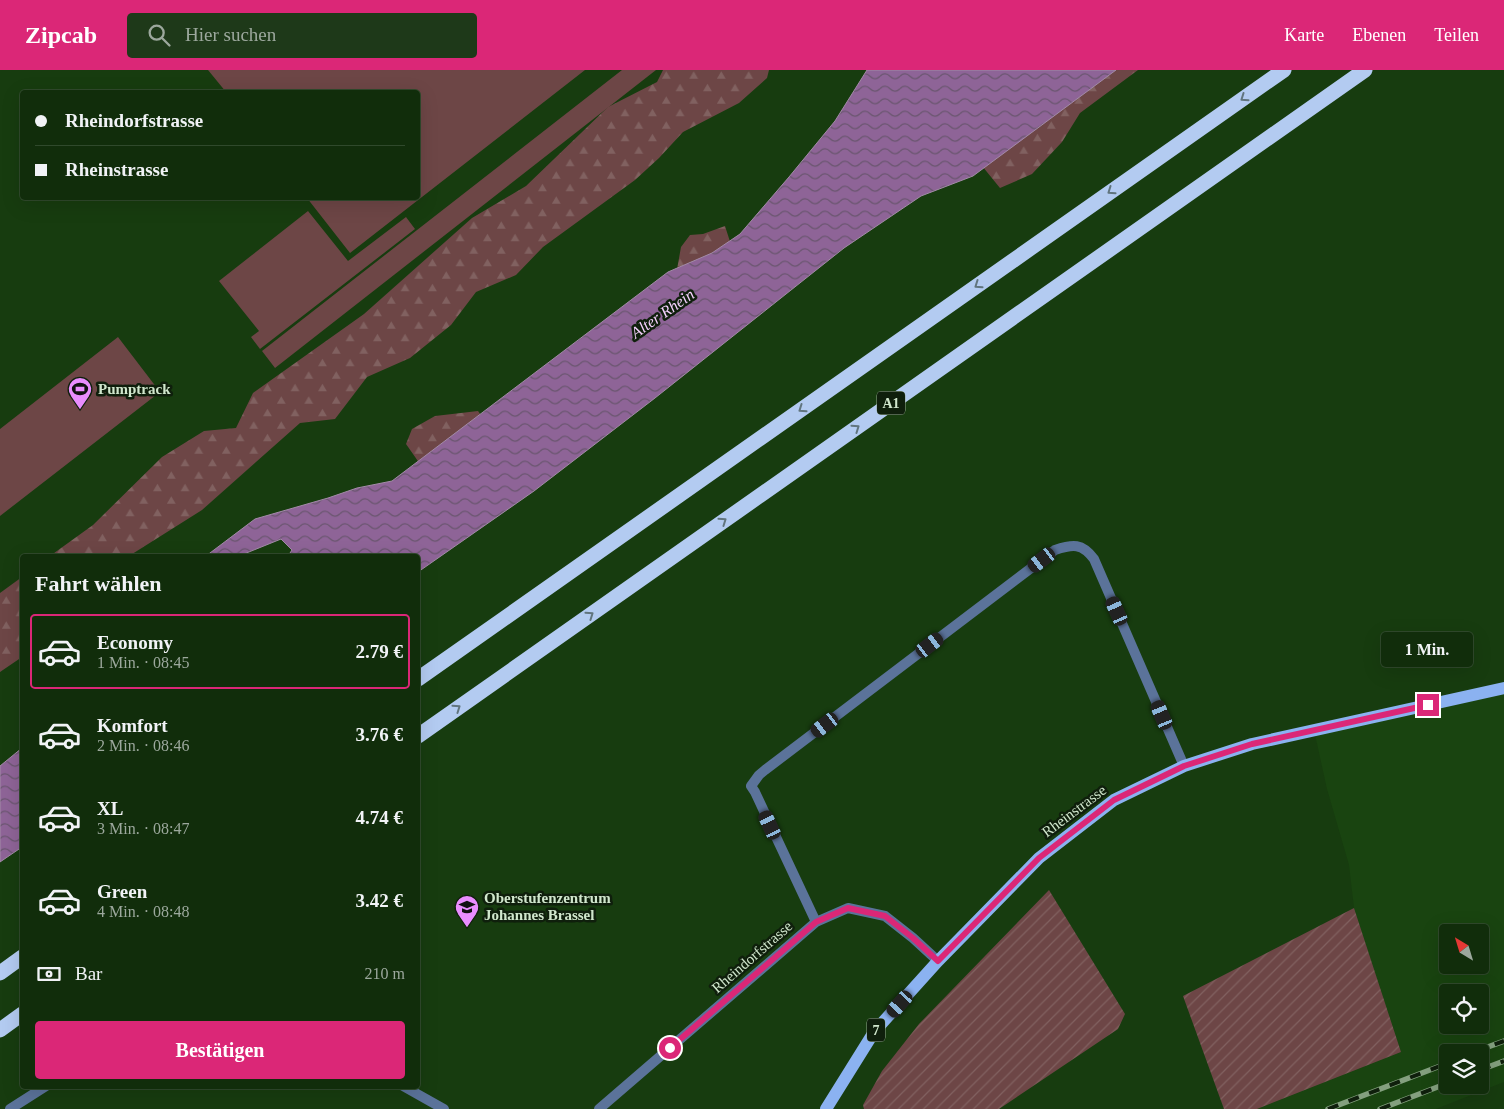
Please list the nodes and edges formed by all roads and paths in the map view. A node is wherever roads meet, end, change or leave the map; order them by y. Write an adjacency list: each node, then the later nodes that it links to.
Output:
1 (1284, 70): 3 (highway, one-way to 3)
2 (1364, 70): 5 (highway, A1, one-way to 2)
3 (420, 678)
4 (1504, 688): 6 (main road, Rheinstrasse / 7)
5 (420, 735)
6 (1184, 766): 7 (street); 9 (main road, Rheinstrasse / 7)
7 (816, 922): 9 (street, Rheindorfstrasse); 17 (street, Rheindorfstrasse)
8 (20, 958): 10 (highway)
9 (938, 961): 18 (main road, Rheinstrasse / 7)
10 (0, 972)
11 (20, 1015): 12 (highway)
12 (0, 1030)
13 (41, 1089): 15 (street)
14 (408, 1089): 16 (street)
15 (10, 1109)
16 (444, 1109)
17 (599, 1109)
18 (826, 1109)

